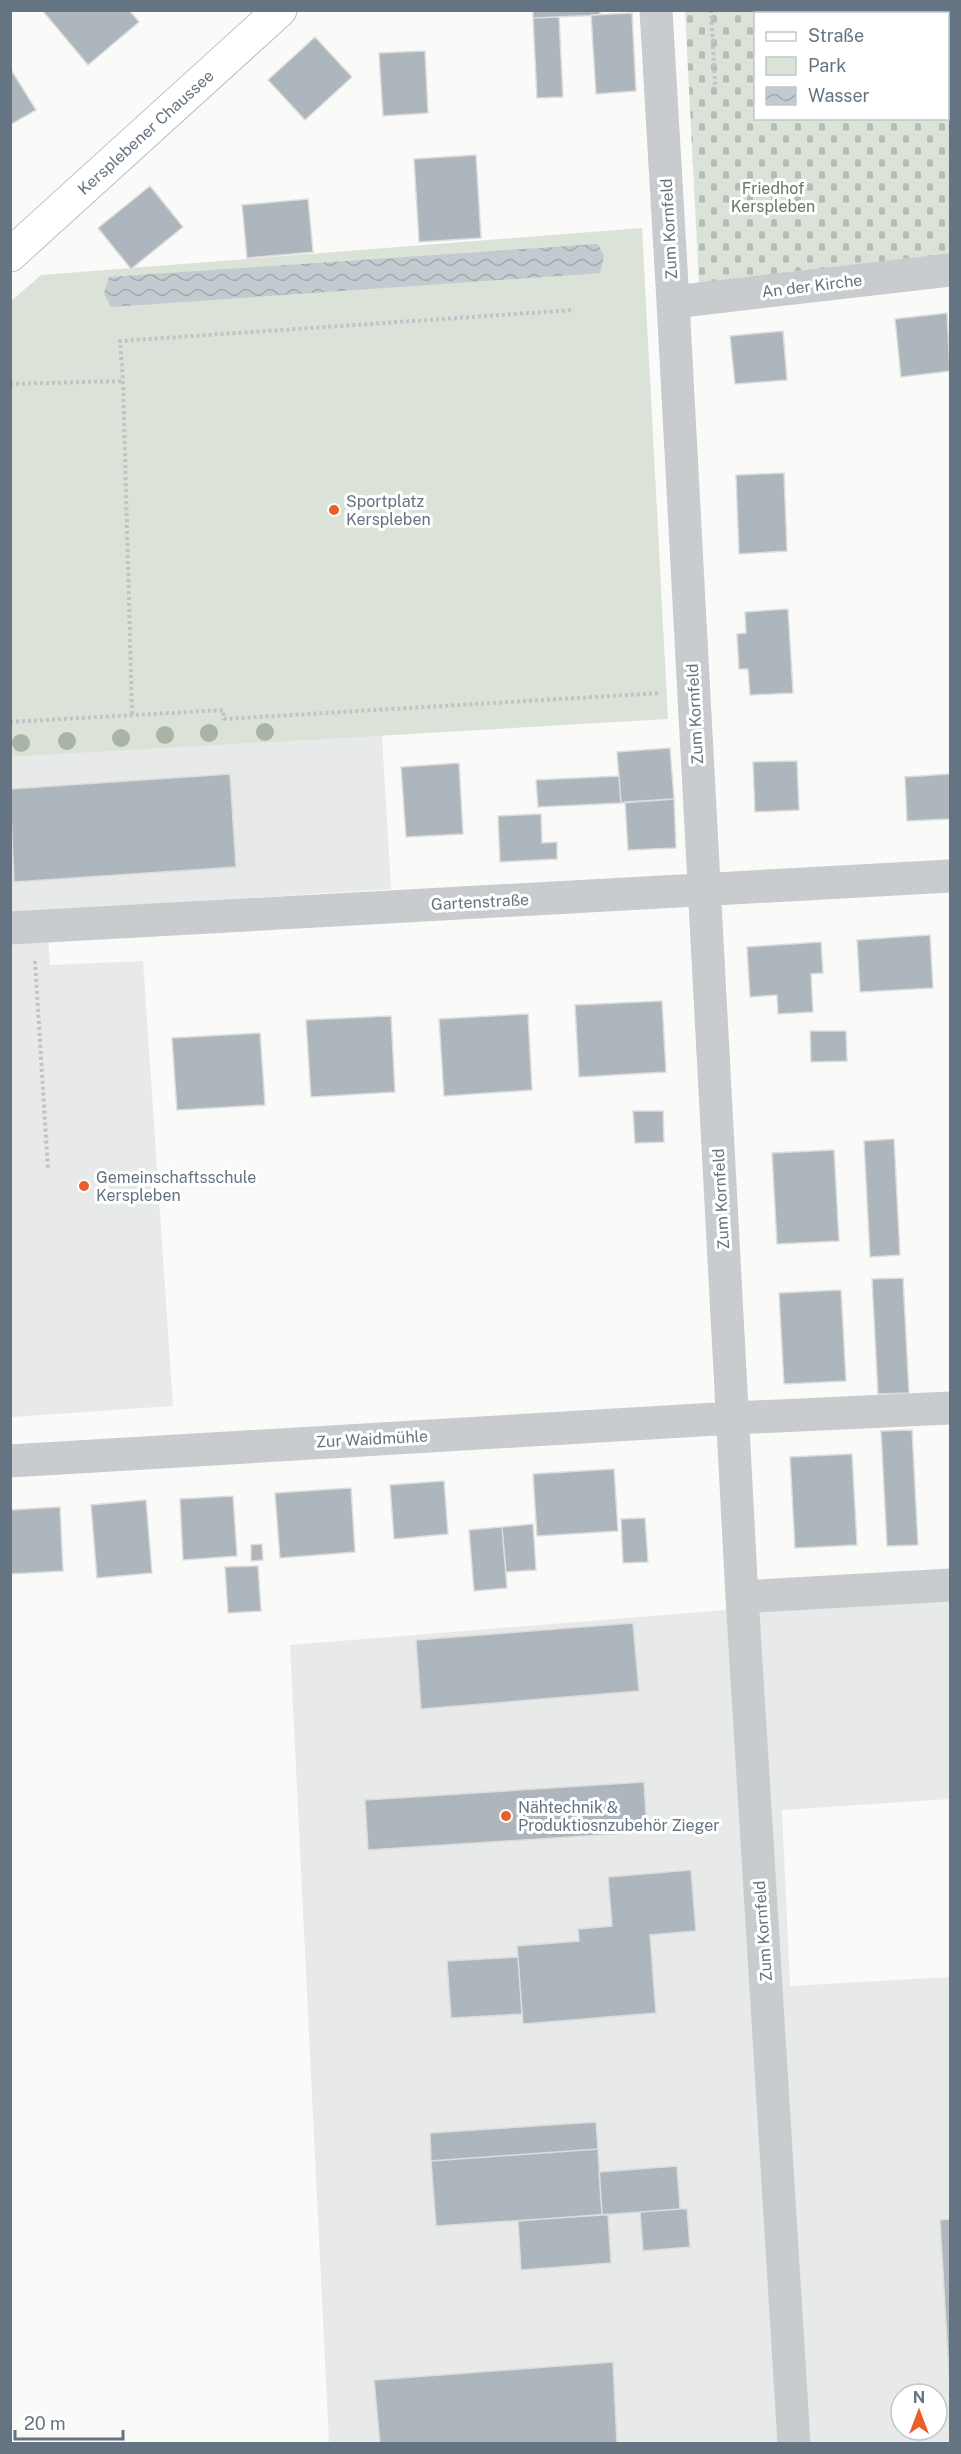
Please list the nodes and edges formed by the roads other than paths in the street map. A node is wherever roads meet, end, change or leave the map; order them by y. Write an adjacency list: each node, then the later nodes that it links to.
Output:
1 (280, 10): 3 (main road, Kersplebener Chaussee)
2 (656, 10): 5 (street, Zum Kornfeld)
3 (10, 255)
4 (951, 270): 5 (street, An der Kirche)
5 (673, 302): 7 (street, Zum Kornfeld)
6 (951, 876): 7 (street, Gartenstraße)
7 (704, 889): 8 (street, Gartenstraße); 10 (street, Zum Kornfeld)
8 (22, 928)
9 (951, 1408): 10 (street)
10 (733, 1418): 11 (street, Zur Waidmühle); 13 (street, Zum Kornfeld)
11 (10, 1461)
12 (951, 1586): 13 (street)
13 (742, 1597): 14 (street, Zum Kornfeld)
14 (794, 2444)

